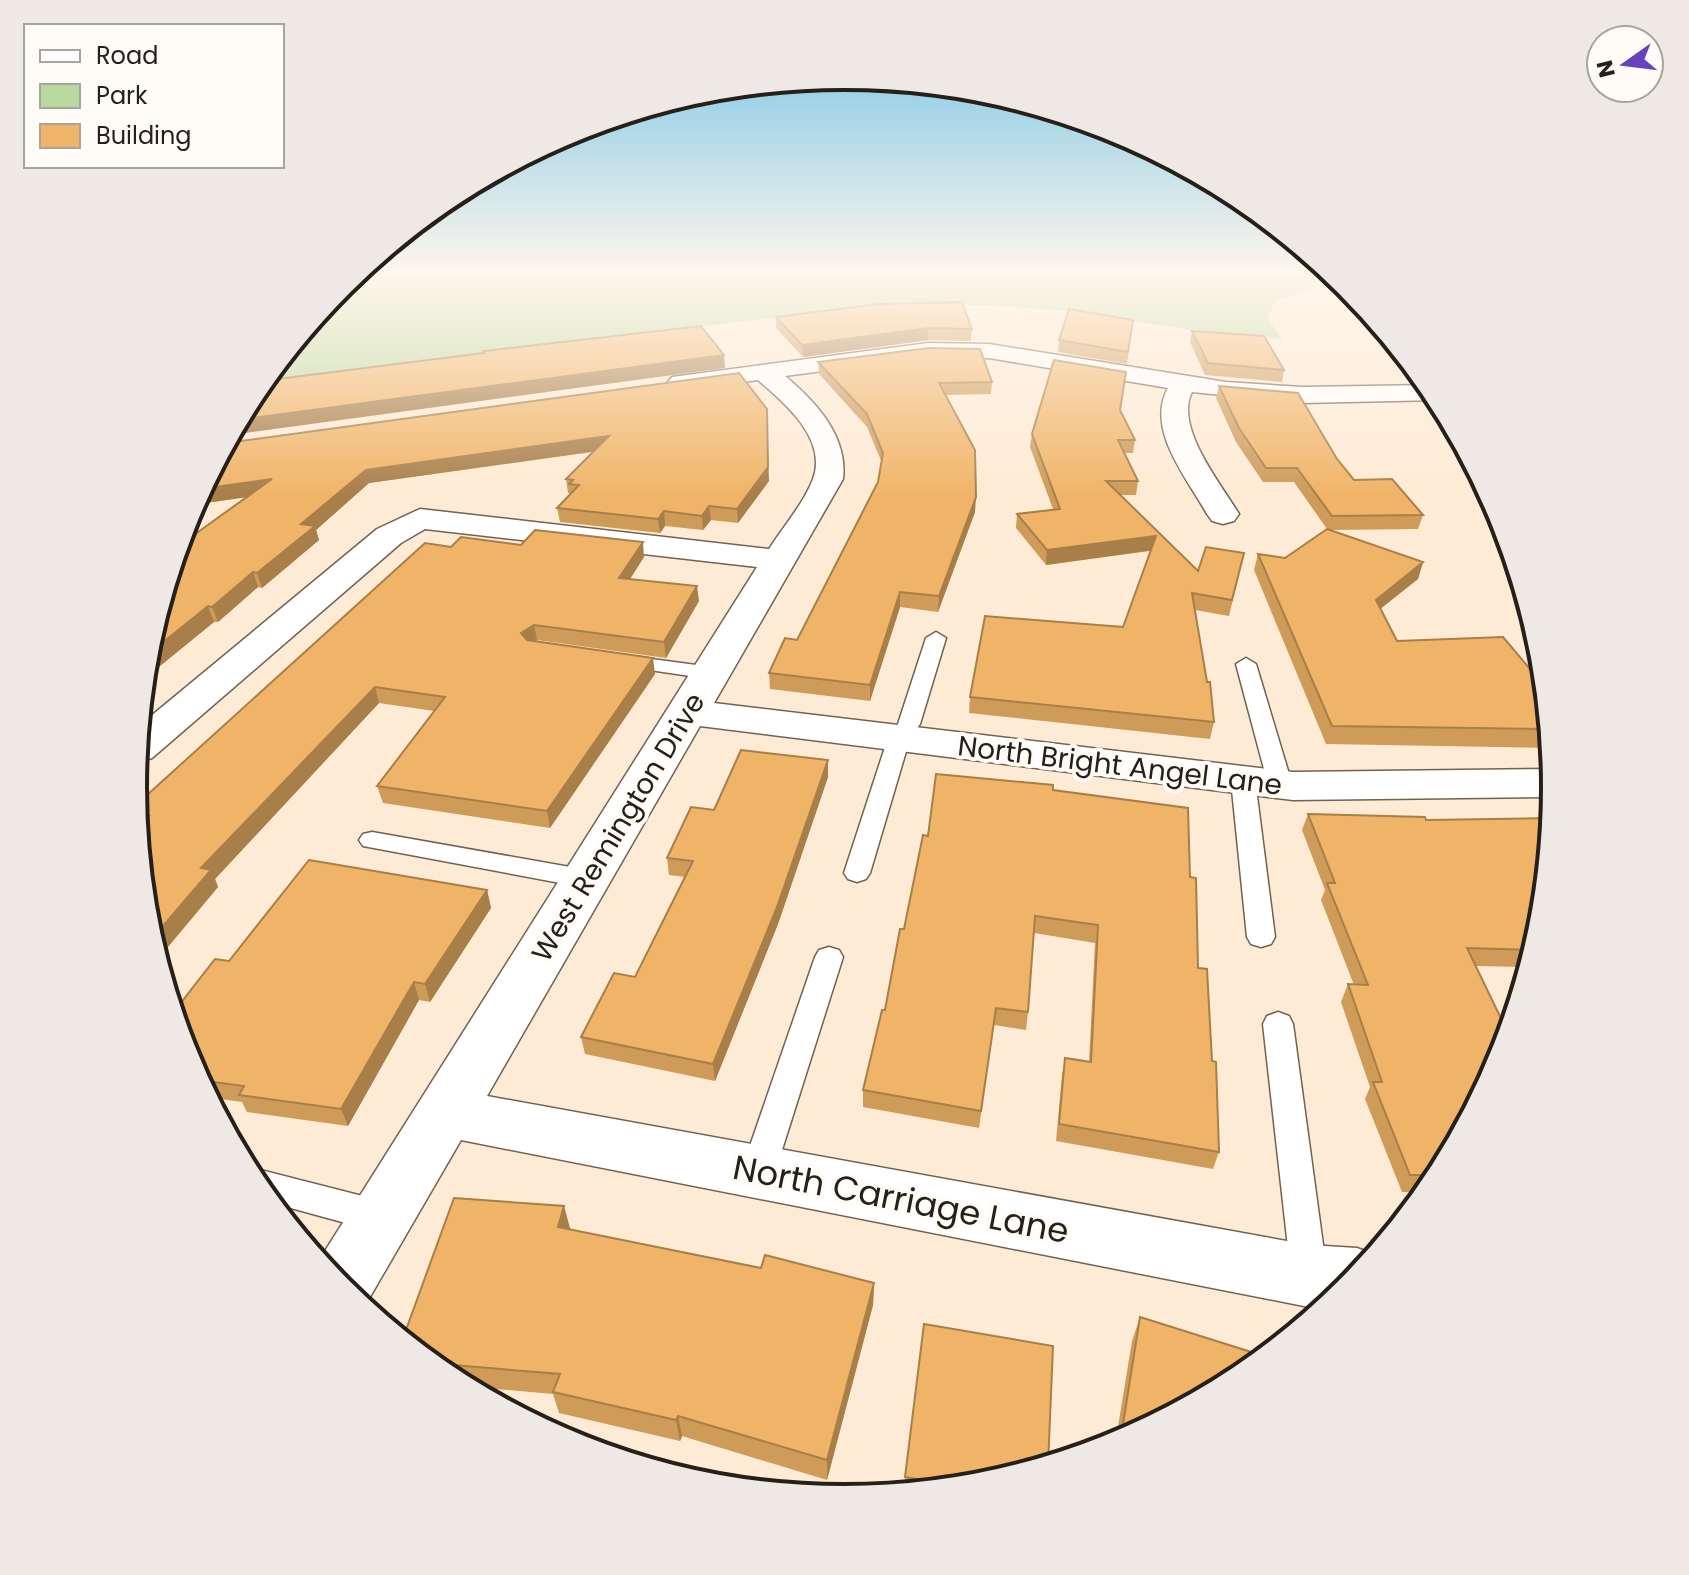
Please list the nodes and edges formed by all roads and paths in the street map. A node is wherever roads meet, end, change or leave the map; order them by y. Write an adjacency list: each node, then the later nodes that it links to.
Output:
1 (763, 371): 2 (street); 3 (street); 6 (street, West Remington Drive)
2 (1183, 384): 4 (street); 5 (street)
3 (655, 386)
4 (1419, 393)
5 (1223, 514)
6 (781, 560): 10 (street, West Remington Drive); 13 (street)
7 (936, 638): 12 (lane)
8 (600, 658): 10 (lane)
9 (1246, 664): 14 (lane)
10 (711, 673): 11 (street, West Remington Drive)
11 (687, 712): 12 (street, North Bright Angel Lane); 18 (street, West Remington Drive)
12 (899, 738): 14 (street, North Bright Angel Lane); 17 (lane)
13 (148, 739)
14 (1262, 782): 15 (street, North Bright Angel Lane); 19 (lane)
15 (1542, 783)
16 (372, 840): 18 (lane)
17 (857, 873)
18 (587, 879): 22 (street, West Remington Drive)
19 (1261, 937)
20 (829, 957): 23 (lane)
21 (1278, 1024): 27 (lane)
22 (446, 1113): 23 (street, North Carriage Lane); 25 (street, West Remington Drive)
23 (758, 1172): 27 (street, North Carriage Lane)
24 (275, 1189): 25 (lane)
25 (382, 1217): 26 (street, West Remington Drive)
26 (346, 1276)
27 (1333, 1278)

